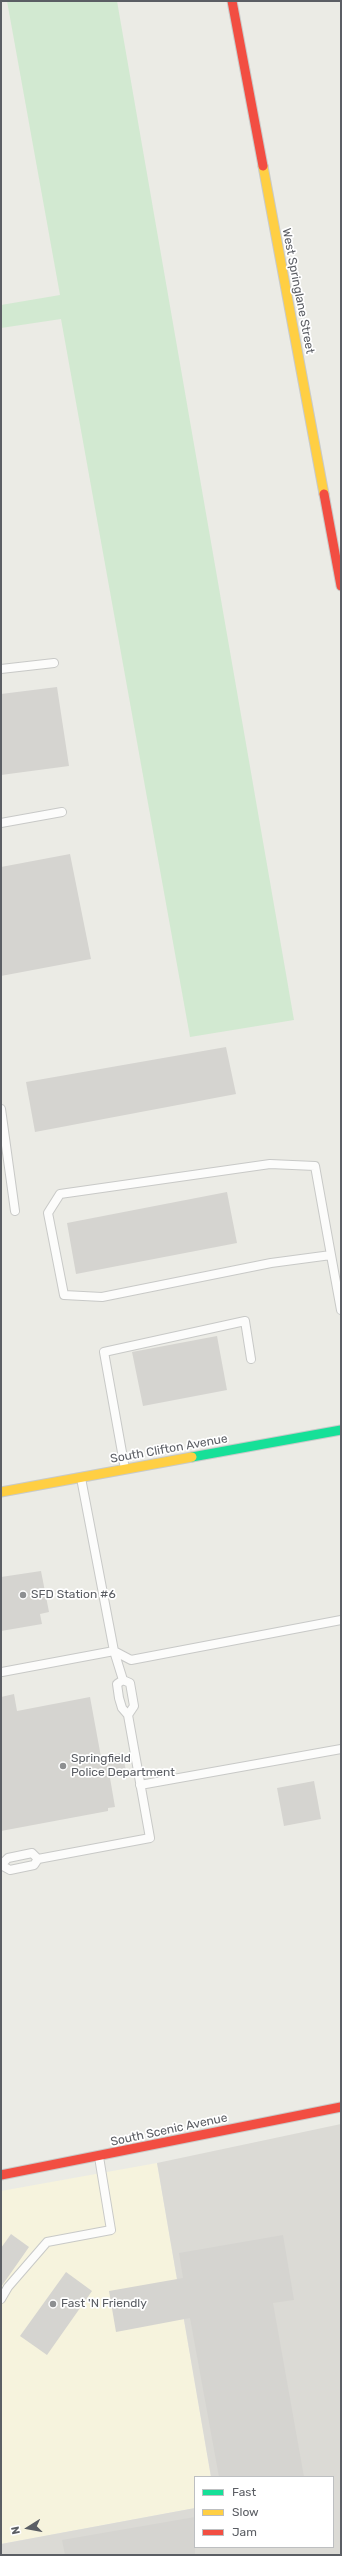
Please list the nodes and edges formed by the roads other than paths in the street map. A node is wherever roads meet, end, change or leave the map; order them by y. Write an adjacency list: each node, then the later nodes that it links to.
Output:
1 (232, 1): 2 (street, West Springlane Street)
2 (341, 586)
3 (54, 663): 4 (lane)
4 (1, 670)
5 (62, 812): 6 (lane)
6 (1, 823)
7 (1, 1109): 8 (lane)
8 (14, 1211)
9 (331, 1255): 9 (lane); 10 (lane)
10 (341, 1310)
11 (251, 1359): 13 (lane)
12 (341, 1430): 13 (street, South Clifton Avenue)
13 (125, 1469): 14 (street, South Clifton Avenue)
14 (81, 1478): 15 (street, South Clifton Avenue); 17 (lane)
15 (1, 1492)
16 (341, 1620): 17 (lane)
17 (114, 1652): 18 (lane); 19 (lane)
18 (2, 1672)
19 (123, 1680): 20 (lane); 20 (lane)
20 (128, 1715): 22 (lane)
21 (341, 1749): 22 (lane)
22 (140, 1785): 23 (lane)
23 (38, 1859): 24 (lane); 24 (lane)
24 (1, 1865)
25 (341, 2107): 26 (street, South Scenic Avenue)
26 (99, 2157): 27 (street, South Scenic Avenue); 28 (lane)
27 (1, 2175)
28 (1, 2299)

